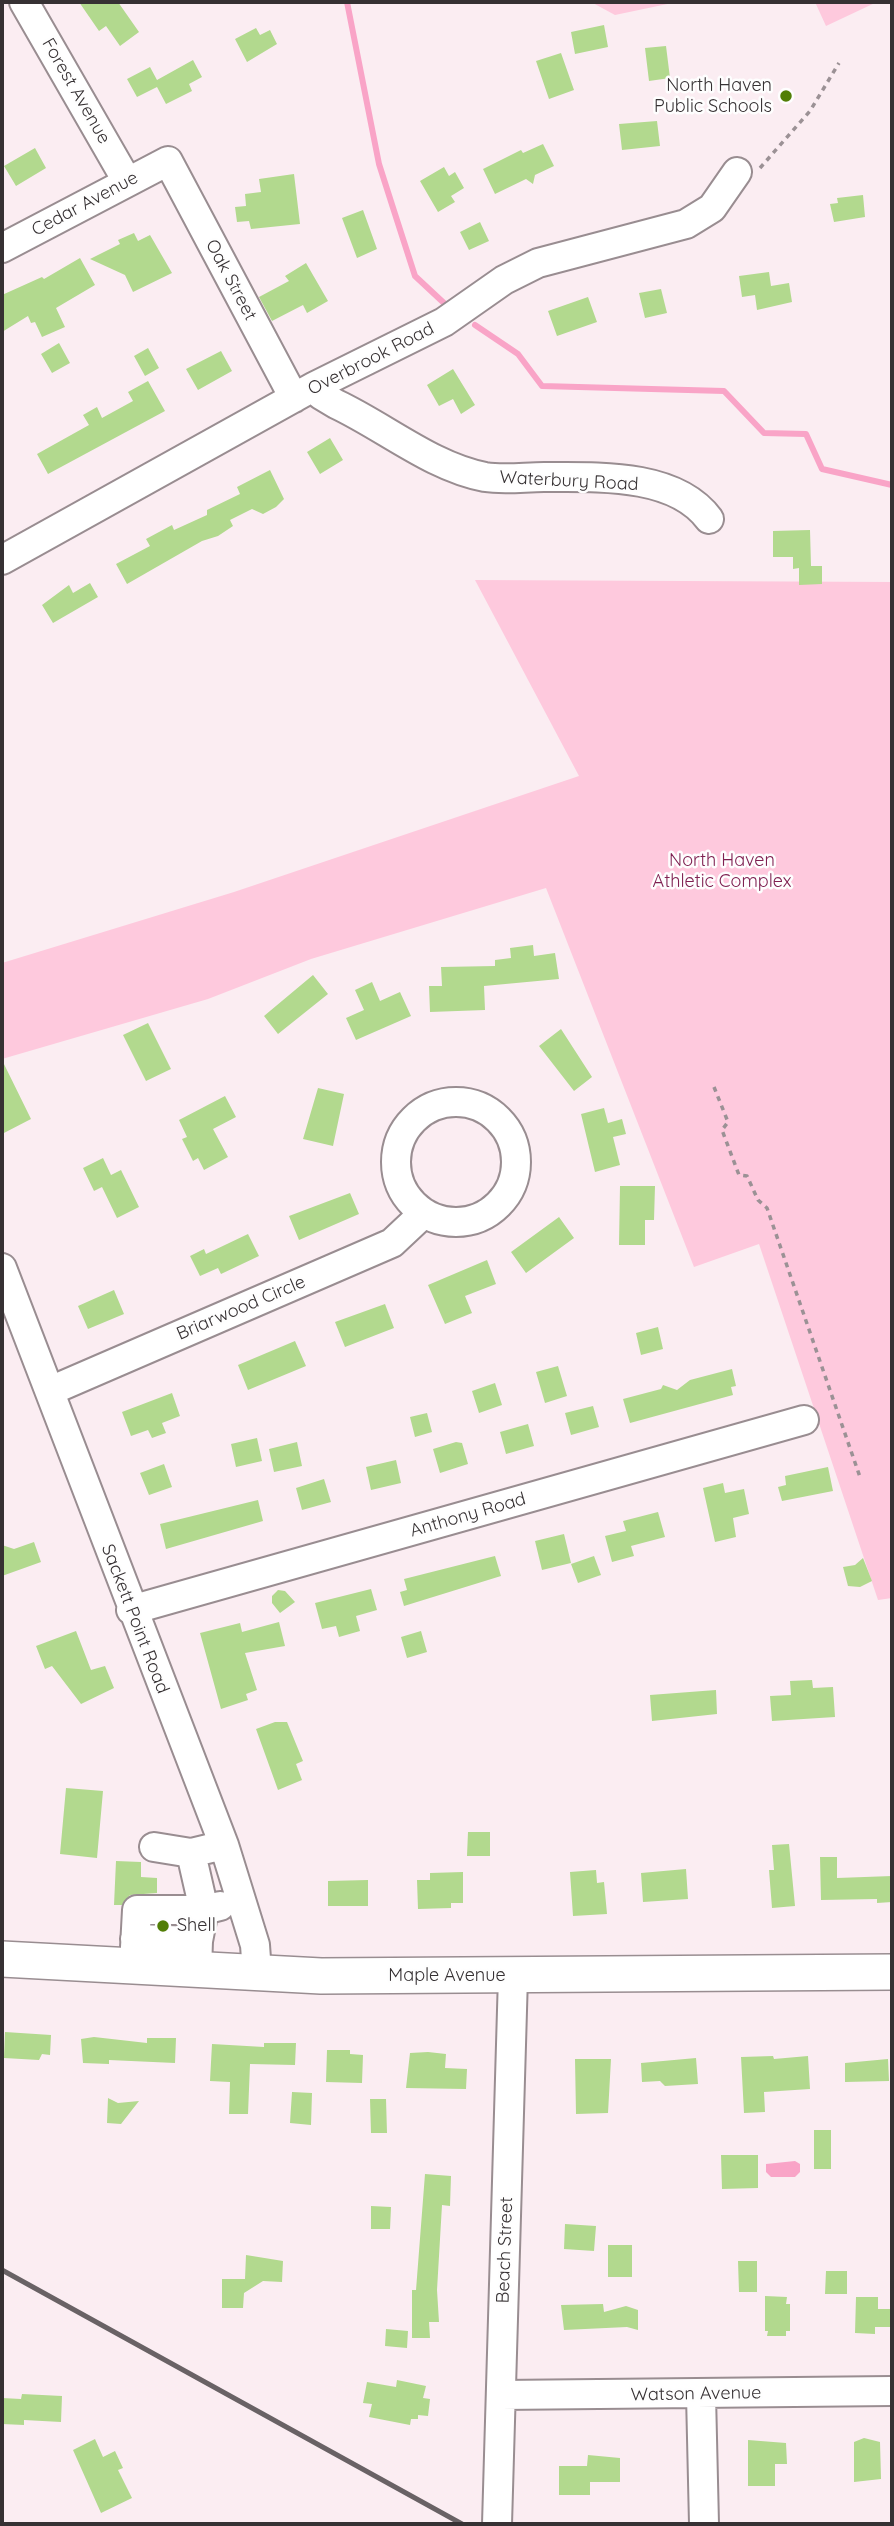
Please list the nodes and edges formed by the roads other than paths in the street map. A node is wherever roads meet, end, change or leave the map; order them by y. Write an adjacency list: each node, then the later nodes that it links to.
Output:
1 (24, 2): 4 (street, Forest Avenue)
2 (168, 161): 4 (street, Cedar Avenue); 6 (street, Oak Street)
3 (747, 172): 6 (street, Overbrook Road)
4 (127, 181): 5 (street, Cedar Avenue)
5 (2, 248)
6 (304, 392): 7 (street, Waterbury Road); 8 (street, Overbrook Road)
7 (709, 519)
8 (2, 560)
9 (424, 1213): 9 (street); 11 (street, Briarwood Circle)
10 (2, 1268): 11 (street, Sackett Point Road)
11 (50, 1391): 13 (street, Sackett Point Road)
12 (804, 1420): 13 (street, Anthony Road)
13 (131, 1610): 14 (street, Sackett Point Road)
14 (223, 1845): 16 (street); 17 (street, Sackett Point Road)
15 (154, 1847): 16 (street)
16 (191, 1853): 18 (street)
17 (242, 1900): 18 (street); 23 (street, Sackett Point Road)
18 (204, 1910): 19 (street); 20 (street)
19 (135, 1953): 20 (main road, Maple Avenue); 21 (main road, Maple Avenue)
20 (198, 1956): 23 (main road, Maple Avenue)
21 (2, 1959)
22 (892, 1972): 24 (main road, Maple Avenue)
23 (257, 1973): 24 (main road, Maple Avenue)
24 (513, 1976): 26 (street, Beach Street)
25 (892, 2391): 27 (street, Watson Avenue)
26 (501, 2395): 27 (street, Watson Avenue); 28 (street, Beach Street)
27 (701, 2395): 29 (street)
28 (498, 2524)
29 (704, 2524)

